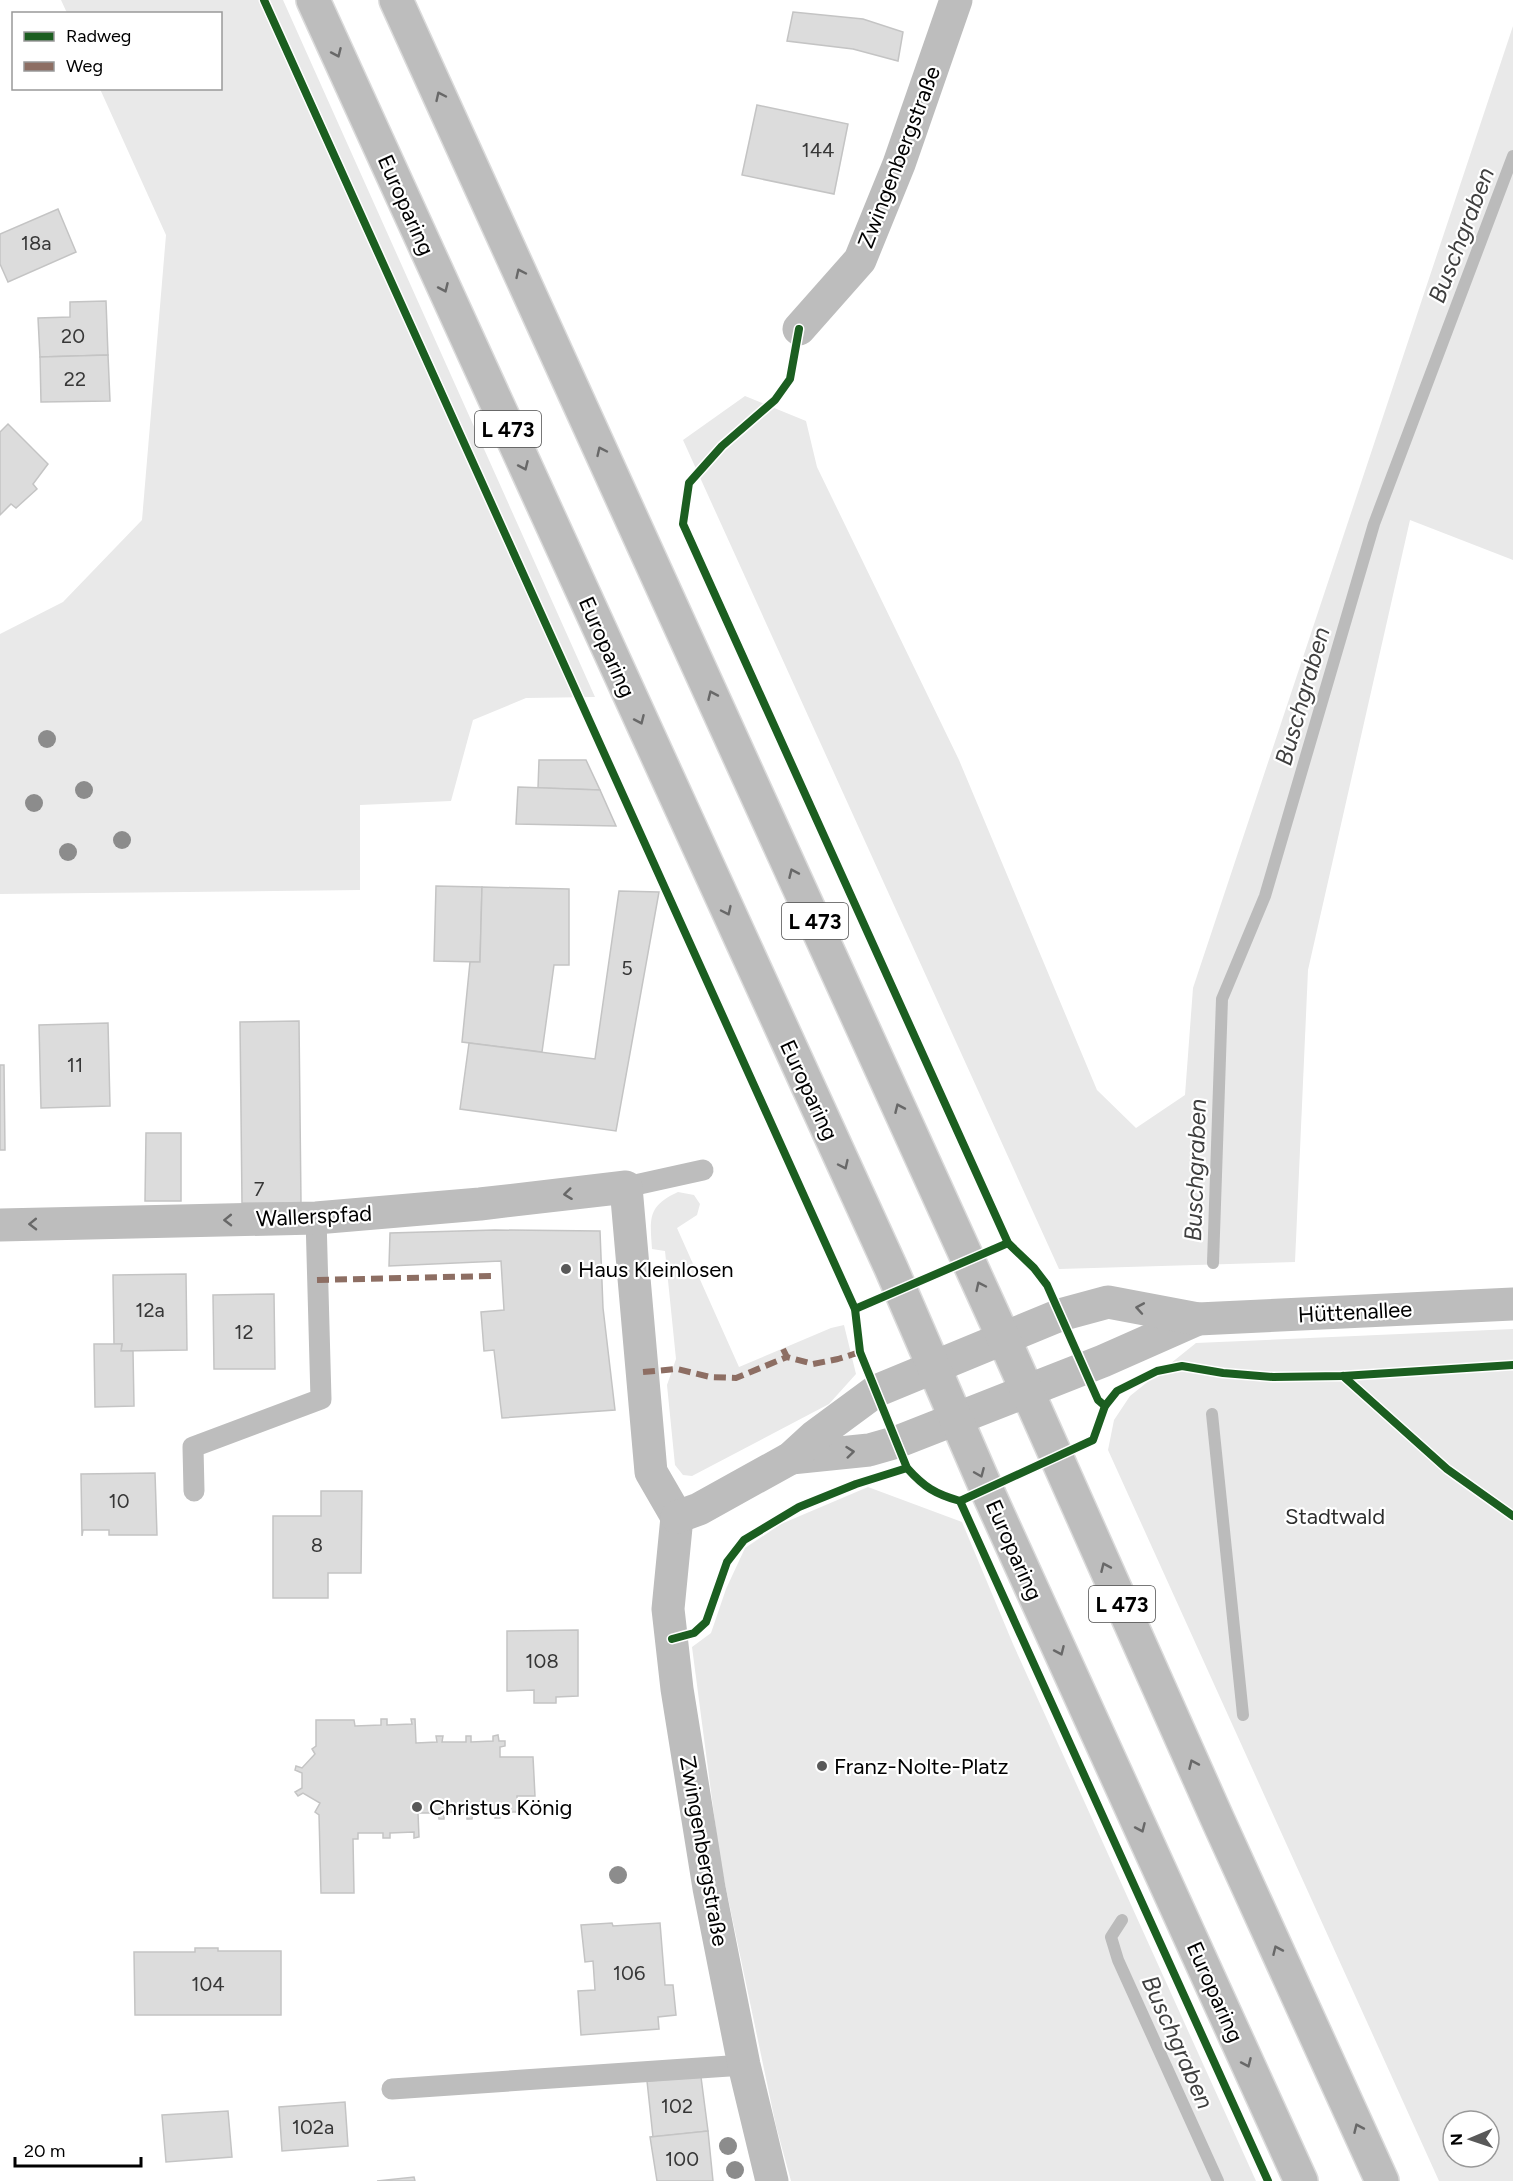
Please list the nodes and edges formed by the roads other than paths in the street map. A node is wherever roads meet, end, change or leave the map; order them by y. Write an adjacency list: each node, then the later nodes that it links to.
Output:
1 (313, 0): 12 (main road, Europaring / L 473, one-way to 12)
2 (396, 0): 11 (main road, L 473, one-way to 2)
3 (956, 0): 4 (main road, Zwingenbergstraße)
4 (799, 329)
5 (703, 1170): 6 (lane)
6 (626, 1186): 7 (main road, Wallerspfad, one-way to 7); 17 (main road)
7 (316, 1218): 8 (main road, Wallerspfad, one-way to 8); 16 (lane)
8 (0, 1225)
9 (1513, 1305): 10 (main road, Hüttenallee)
10 (1198, 1319): 11 (main road, Hüttenallee, one-way to 11); 13 (main road, Hüttenallee)
11 (1004, 1339): 12 (main road, Hüttenallee); 13 (main road, L 473)
12 (933, 1368): 14 (main road, Europaring / L 473); 15 (main road)
13 (1028, 1391): 14 (main road); 22 (main road, L 473, one-way to 13)
14 (957, 1419): 15 (main road, one-way to 14); 21 (main road, Europaring / L 473, one-way to 21)
15 (791, 1458): 17 (main road)
16 (194, 1491)
17 (677, 1517): 18 (main road, Zwingenbergstraße)
18 (744, 2065): 19 (lane); 20 (main road, Zwingenbergstraße)
19 (392, 2089)
20 (772, 2181)
21 (1301, 2181)
22 (1382, 2181)

